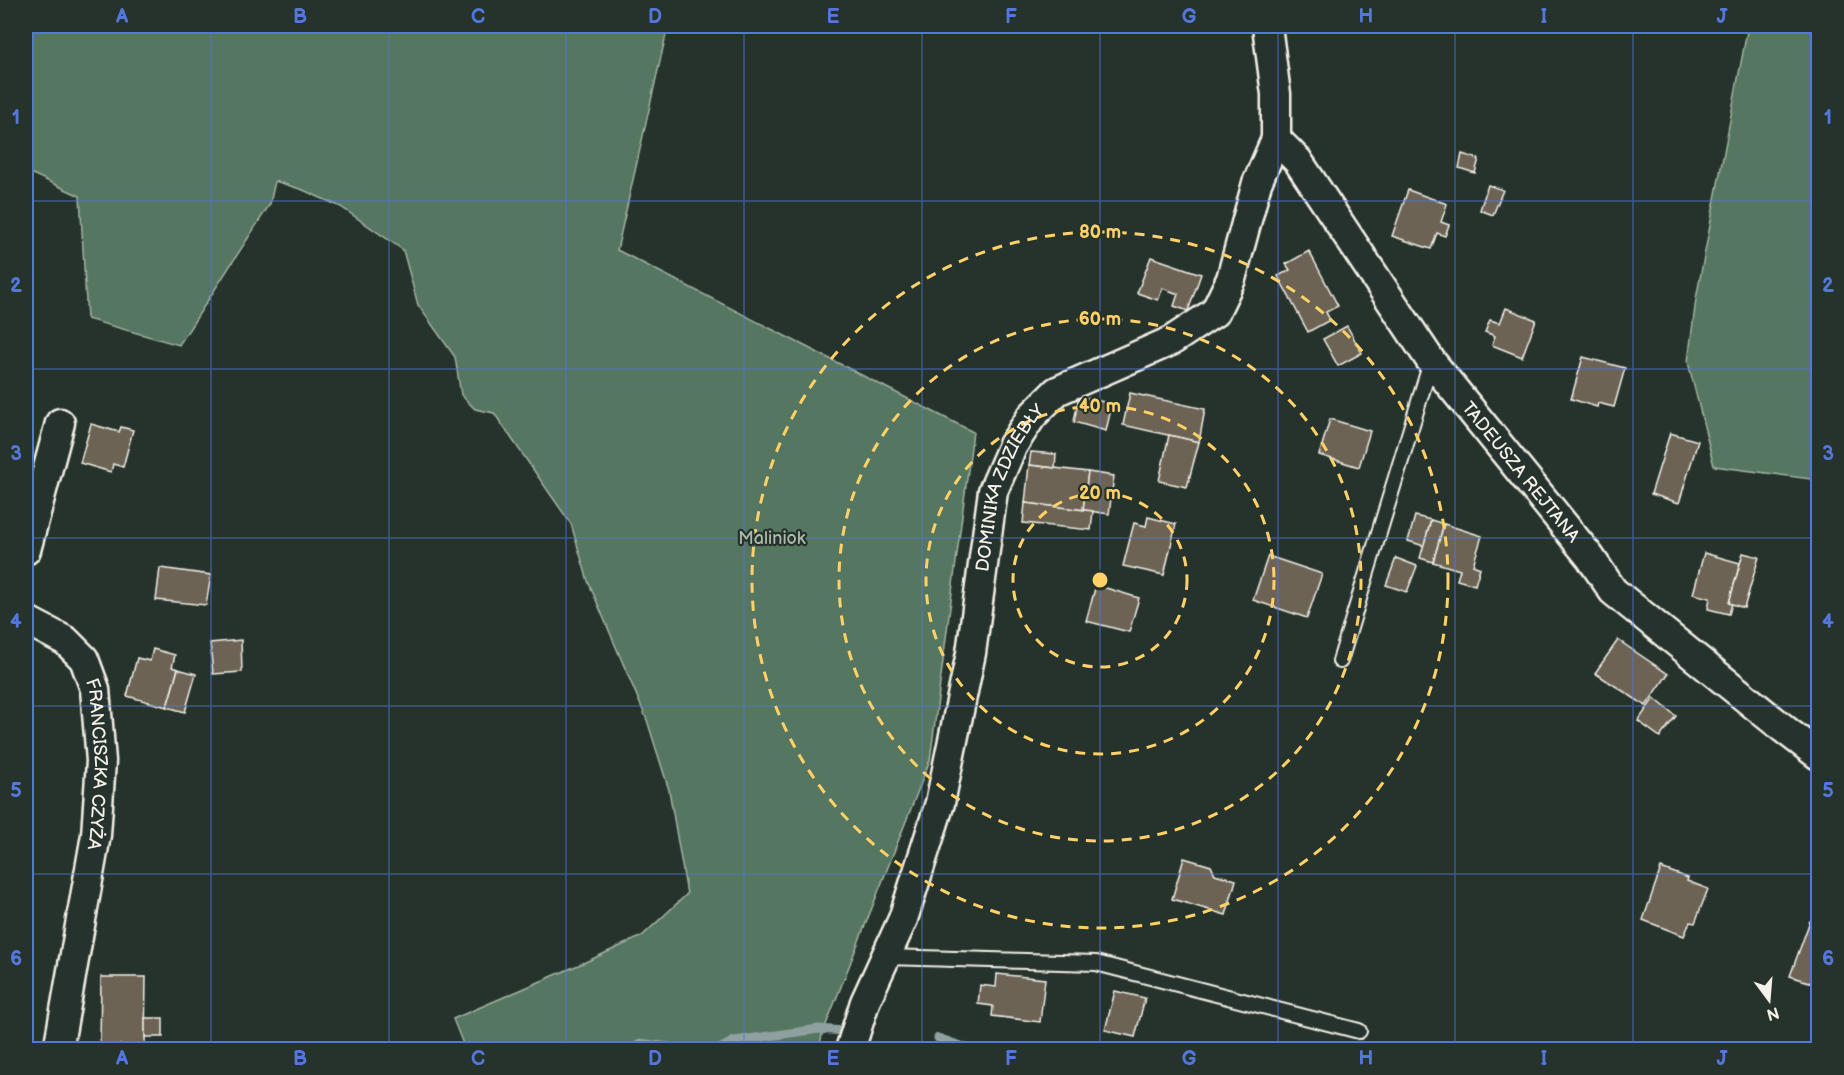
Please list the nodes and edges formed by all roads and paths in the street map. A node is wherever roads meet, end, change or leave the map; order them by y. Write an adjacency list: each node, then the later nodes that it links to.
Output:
1 (1267, 26): 2 (street, DOMINIKA ZDZIEBŁY)
2 (1276, 138): 3 (street, TADEUSZA REJTANA); 9 (street, DOMINIKA ZDZIEBŁY)
3 (1431, 361): 7 (lane); 8 (street, TADEUSZA REJTANA)
4 (60, 423): 5 (street)
5 (26, 550)
6 (26, 620): 11 (street, FRANCISZKA CZYŻA)
7 (1340, 661)
8 (1818, 755)
9 (886, 957): 10 (lane); 12 (street, DOMINIKA ZDZIEBŁY)
10 (1359, 1031)
11 (58, 1050)
12 (850, 1050)

